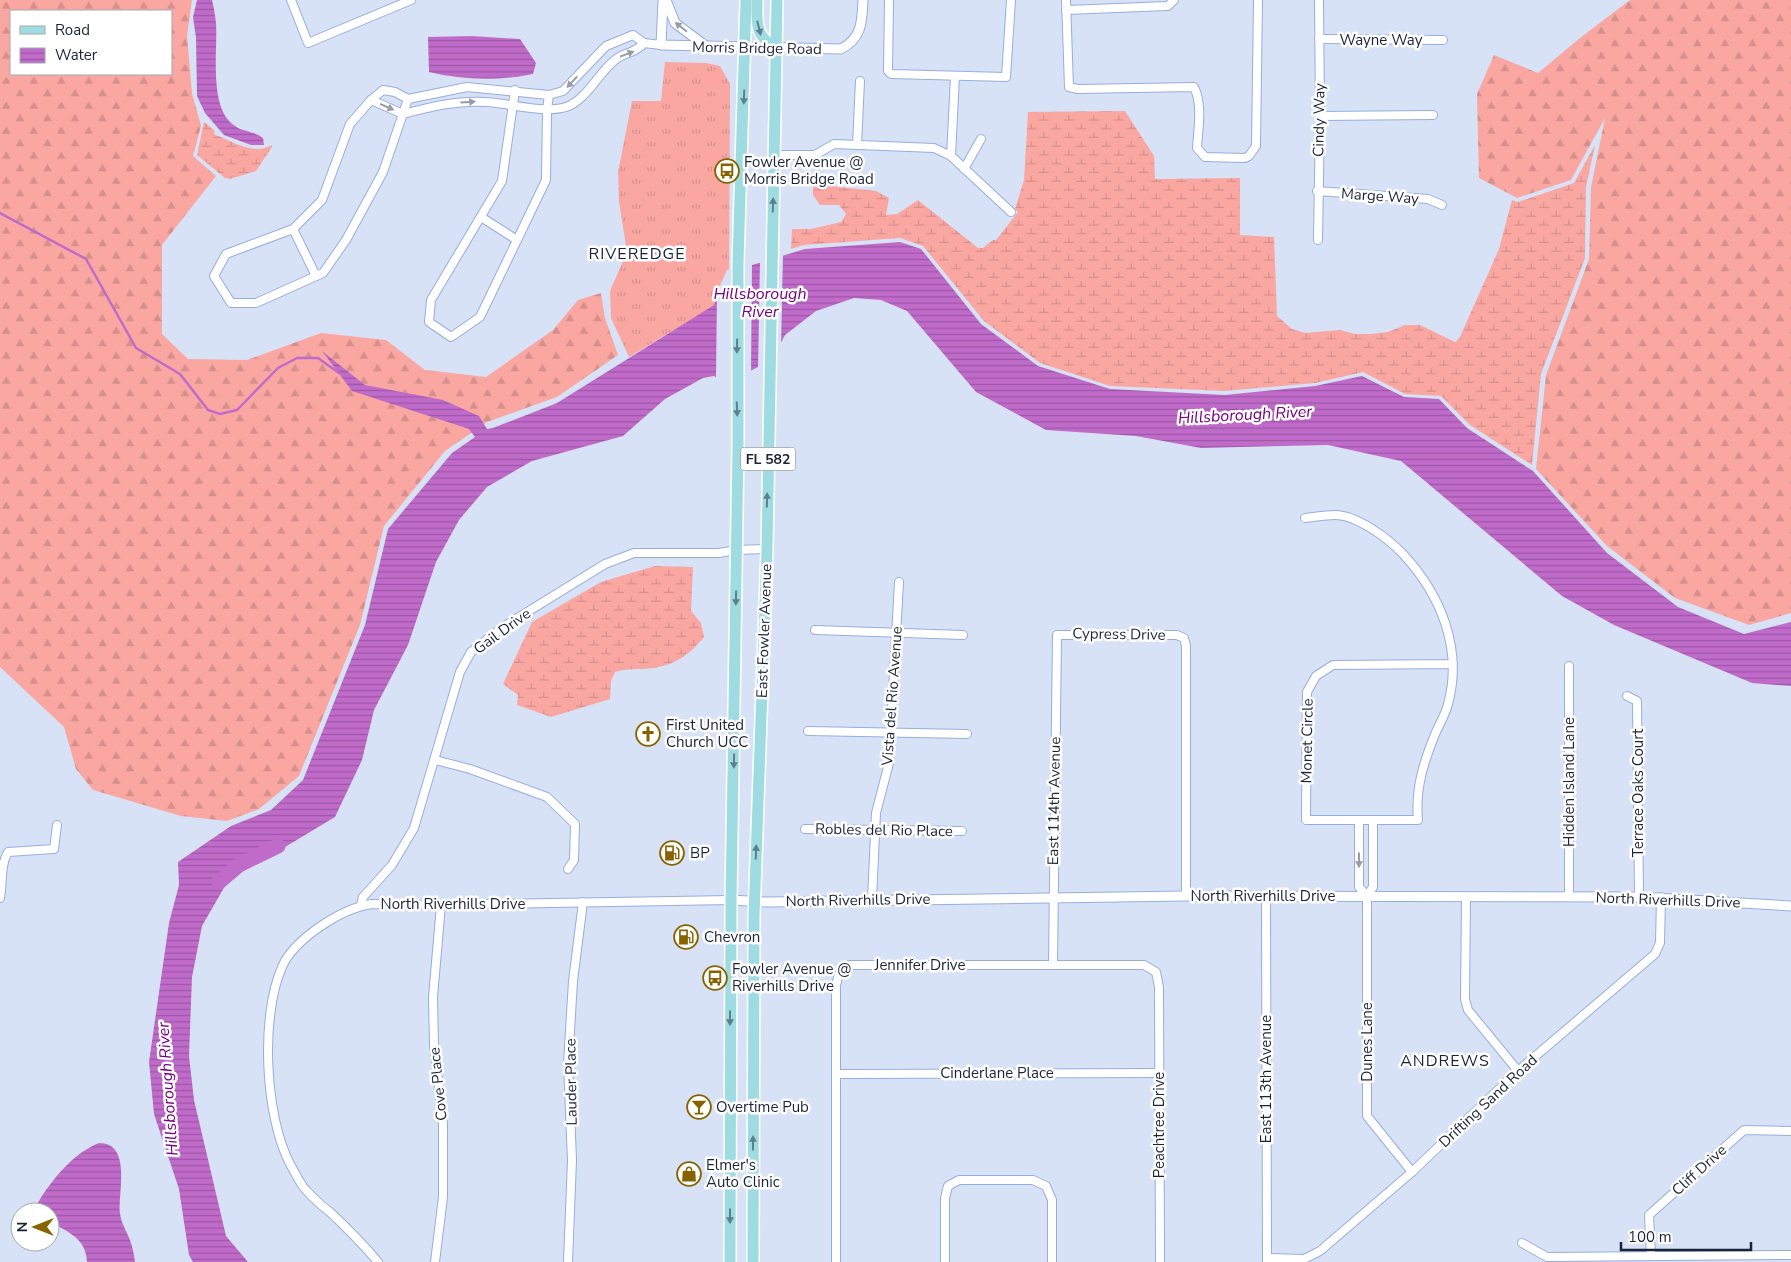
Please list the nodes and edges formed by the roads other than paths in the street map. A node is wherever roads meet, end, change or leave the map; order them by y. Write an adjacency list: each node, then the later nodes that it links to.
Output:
1 (291, 0): 2 (street)
2 (411, 0)
3 (664, 0): 18 (street); 19 (street, one-way to 3)
4 (746, 0): 20 (main road, East Fowler Avenue / FL 582)
5 (757, 0): 21 (main road, one-way to 21)
6 (777, 0): 21 (main road, East Fowler Avenue / FL 582)
7 (863, 0): 21 (street, Morris Bridge Road)
8 (889, 0): 22 (street)
9 (1011, 0): 22 (street)
10 (1066, 0): 14 (street)
11 (1174, 0): 14 (street)
12 (1258, 0): 14 (street)
13 (1318, 0): 15 (street, Cindy Way)
14 (1066, 10)
15 (1318, 39): 16 (street, Wayne Way); 34 (street, Cindy Way)
16 (1443, 40)
17 (644, 43): 18 (street); 26 (street, one-way to 26); 31 (street, one-way to 17)
18 (661, 45): 19 (street, Morris Bridge Road)
19 (707, 47): 20 (street, Morris Bridge Road)
20 (746, 48): 21 (street, Morris Bridge Road); 50 (main road, East Fowler Avenue / FL 582, one-way to 50)
21 (776, 49): 37 (main road, East Fowler Avenue / FL 582)
22 (955, 76): 38 (street)
23 (860, 81): 36 (street)
24 (515, 90): 25 (street); 26 (street); 30 (street)
25 (442, 92): 27 (street); 29 (street)
26 (549, 95): 31 (street)
27 (408, 99): 28 (street); 32 (street)
28 (371, 100): 32 (street, one-way to 32); 44 (street)
29 (444, 104): 30 (street, one-way to 30); 32 (street)
30 (514, 104): 31 (street); 43 (street)
31 (547, 109): 45 (street)
32 (403, 114): 47 (street)
33 (1433, 115): 34 (street)
34 (1320, 116): 40 (street, Cindy Way)
35 (981, 139): 39 (street)
36 (857, 145): 37 (street); 38 (street)
37 (774, 155): 49 (main road, East Fowler Avenue / FL 582, one-way to 37)
38 (951, 156): 39 (street)
39 (964, 169): 42 (street)
40 (1317, 191): 41 (street, Marge Way); 46 (street, Cindy Way)
41 (1442, 205)
42 (1011, 212)
43 (481, 217): 45 (street); 45 (street)
44 (293, 229): 47 (street); 47 (street)
45 (517, 240)
46 (1318, 240)
47 (316, 276)
48 (1305, 518): 56 (street)
49 (767, 549): 50 (street, Gail Drive); 81 (main road, East Fowler Avenue / FL 582, one-way to 49)
50 (737, 550): 62 (street, Gail Drive); 80 (main road, East Fowler Avenue / FL 582, one-way to 80)
51 (899, 582): 53 (street, Vista del Rio Avenue)
52 (815, 630): 53 (street)
53 (897, 632): 54 (street); 60 (street, Vista del Rio Avenue)
54 (964, 635)
55 (1056, 638): 70 (street, Cypress Drive); 79 (street, East 114th Avenue)
56 (1452, 664): 63 (street, Monet Circle); 64 (street, Monet Circle)
57 (1569, 666): 74 (street, Hidden Island Lane)
58 (1627, 696): 75 (street, Terrace Oaks Court)
59 (808, 731): 60 (street)
60 (891, 732): 61 (street); 67 (street, Vista del Rio Avenue)
61 (967, 734)
62 (435, 760): 69 (street); 83 (street, Gail Drive)
63 (1359, 820): 64 (street, Monet Circle); 72 (street, Dunes Lane, one-way to 72)
64 (1373, 820): 72 (street, Dunes Lane)
65 (57, 825): 77 (street)
66 (805, 829): 67 (street, Robles del Rio Place)
67 (874, 830): 68 (street, Robles del Rio Place); 78 (street, Vista del Rio Avenue)
68 (962, 831)
69 (568, 869)
70 (1186, 896): 71 (street, North Riverhills Drive); 79 (street, North Riverhills Drive)
71 (1266, 896): 72 (street, North Riverhills Drive); 96 (street, East 113th Avenue)
72 (1367, 896): 73 (street, North Riverhills Drive); 92 (street, Dunes Lane)
73 (1466, 897): 74 (street, North Riverhills Drive); 88 (street)
74 (1569, 897): 75 (street, North Riverhills Drive)
75 (1639, 897): 76 (street, North Riverhills Drive)
76 (1662, 897): 85 (street, North Riverhills Drive); 88 (street, Drifting Sand Road)
77 (0, 898)
78 (872, 899): 79 (street, North Riverhills Drive); 81 (street, North Riverhills Drive)
79 (1053, 899): 86 (street, East 114th Avenue)
80 (731, 900): 81 (street, North Riverhills Drive); 82 (street, North Riverhills Drive); 100 (main road, East Fowler Avenue / FL 582, one-way to 100)
81 (754, 900): 101 (main road, East Fowler Avenue / FL 582, one-way to 81)
82 (583, 902): 84 (street, North Riverhills Drive); 99 (street, Lauder Place)
83 (362, 905): 84 (street, North Riverhills Drive); 97 (street, North Riverhills Drive)
84 (441, 905): 98 (street, Cove Place)
85 (1791, 906)
86 (1053, 964): 87 (street, Jennifer Drive); 90 (street, Jennifer Drive)
87 (1159, 987): 89 (street, Peachtree Drive)
88 (1518, 1071): 92 (street, Drifting Sand Road)
89 (1159, 1073): 90 (street, Cinderlane Place); 105 (street, Peachtree Drive)
90 (836, 1074): 102 (street, Jennifer Drive)
91 (1791, 1131): 95 (street, Cliff Drive)
92 (1412, 1172): 96 (street, Drifting Sand Road)
93 (1522, 1244): 95 (street)
94 (1791, 1255): 95 (street)
95 (1651, 1256)
96 (1267, 1260)
97 (378, 1262)
98 (435, 1262)
99 (568, 1262)
100 (730, 1262)
101 (753, 1262)
102 (836, 1262)
103 (945, 1262): 104 (street)
104 (1052, 1262)
105 (1160, 1262)

